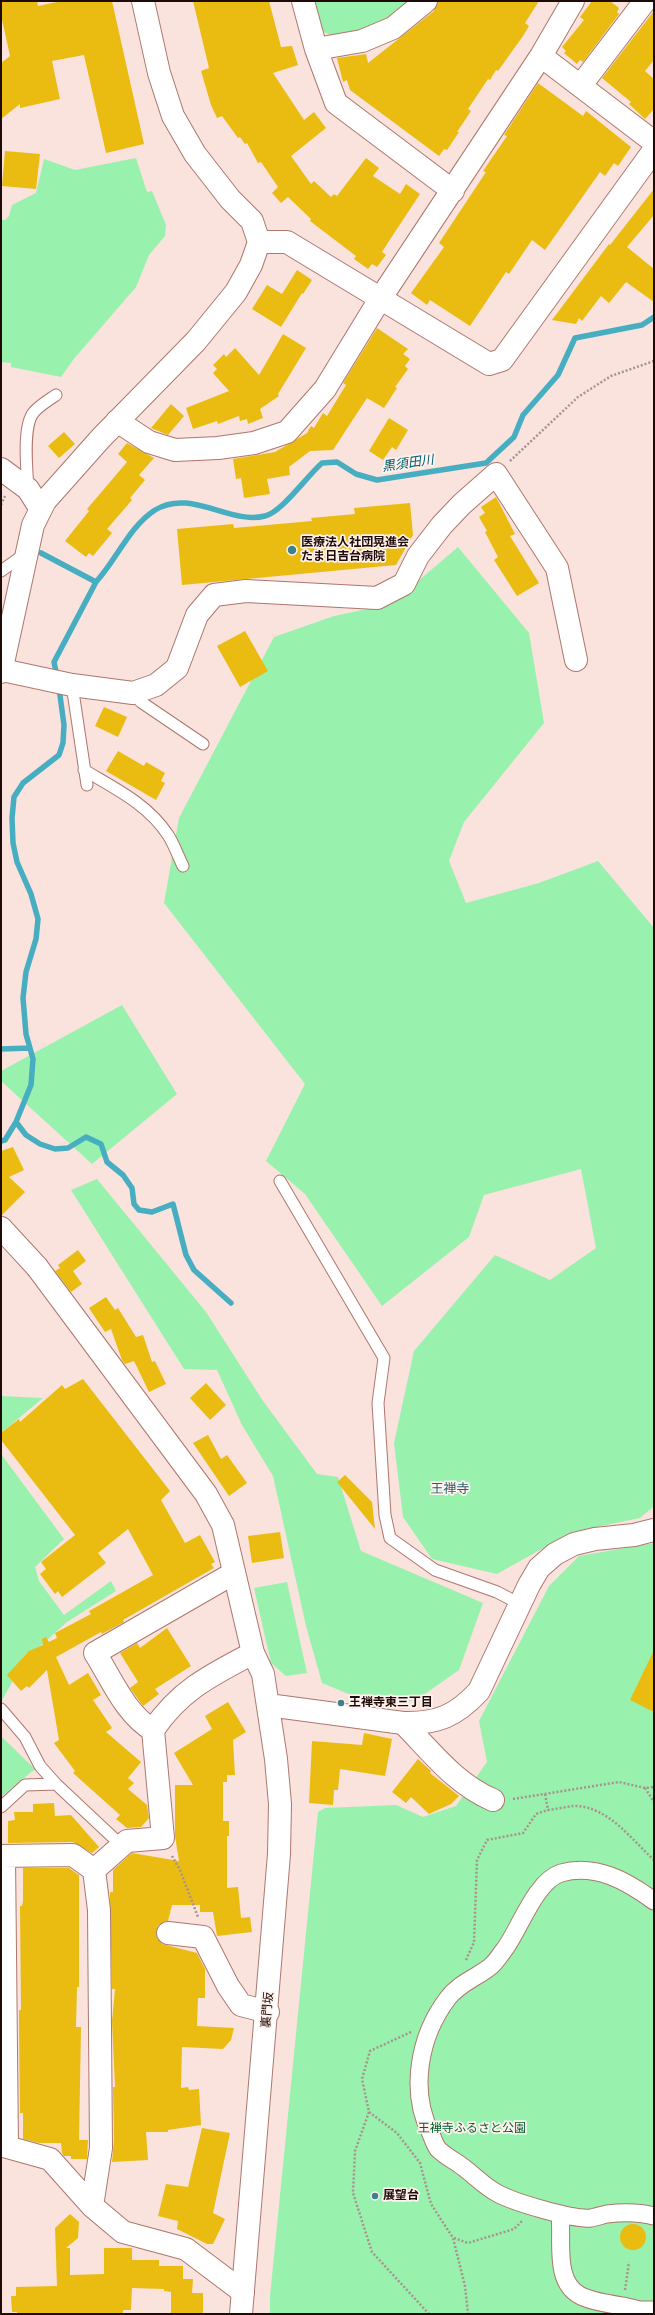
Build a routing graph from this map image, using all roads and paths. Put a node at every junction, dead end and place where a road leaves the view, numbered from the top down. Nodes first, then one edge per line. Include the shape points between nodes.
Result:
1 (143, 1) edge
2 (303, 1) edge
3 (426, 1) edge
4 (573, 1) edge
5 (645, 1) edge
6 (316, 49) junction
7 (541, 56) junction
8 (581, 85) junction
9 (654, 142) edge
10 (654, 150) edge
11 (453, 190) junction
12 (259, 242) junction
13 (380, 299) junction
14 (654, 361) edge
15 (56, 395) dead end
16 (117, 421) junction
17 (1, 469) edge
18 (496, 474) junction
19 (28, 489) junction
20 (40, 508) junction
21 (27, 553) junction
22 (1, 571) edge
23 (576, 660) dead end
24 (1, 671) edge
25 (72, 685) junction
26 (133, 693) junction
27 (203, 744) dead end
28 (84, 770) junction
29 (87, 785) dead end
30 (183, 866) dead end
31 (280, 1181) dead end
32 (1, 1228) edge
33 (654, 1530) edge
34 (234, 1573) junction
35 (520, 1604) junction
36 (253, 1653) junction
37 (268, 1705) junction
38 (1, 1709) edge
39 (403, 1723) junction
40 (153, 1730) junction
41 (56, 1784) junction
42 (654, 1787) edge
43 (645, 1788) junction
44 (545, 1794) junction
45 (493, 1800) joint
46 (654, 1802) edge
47 (1, 1807) edge
48 (548, 1810) junction
49 (163, 1838) junction
50 (122, 1845) junction
51 (2, 1856) edge
52 (654, 1860) edge
53 (94, 1870) junction
54 (654, 1901) edge
55 (168, 1933) dead end
56 (203, 1937) junction
57 (462, 1965) dead end
58 (268, 2012) junction
59 (416, 2029) dead end
60 (369, 2112) junction
61 (4, 2131) edge
62 (92, 2206) junction
63 (534, 2206) junction
64 (560, 2215) junction
65 (654, 2216) edge
66 (453, 2238) junction
67 (630, 2262) dead end
68 (243, 2292) junction
69 (623, 2310) edge
70 (654, 2310) edge
71 (240, 2314) edge
72 (429, 2314) edge
73 (468, 2314) edge

1 - 12 street via 159,73 173,116 195,154 230,199 252,221
2 - 6 street
3 - 6 street via 393,28 362,41
4 - 7 street
5 - 8 street
6 - 11 street via 336,103
7 - 8 street
7 - 11 street
8 - 9 street
10 - 13 street via 502,360 489,364
11 - 13 street
12 - 13 street via 287,242
12 - 16 street via 236,292 196,341
13 - 16 street via 325,389 286,432 254,443 175,450 149,442
14 - 18 path via 611,376 578,397
15 - 19 lane via 34,412 29,420
16 - 20 street
17 - 19 street
18 - 23 street via 557,568
18 - 26 street via 442,525 418,556 404,584 377,598 246,591 214,595 197,615 177,668 156,685
19 - 20 street
20 - 21 street via 33,525
21 - 22 lane
21 - 24 street
24 - 25 street
25 - 26 street
25 - 28 lane
26 - 27 lane via 141,702
28 - 29 lane
28 - 30 lane via 140,804 158,820 169,836
31 - 35 lane via 384,1358 378,1403 385,1515 390,1538 434,1570 497,1592
32 - 34 street, 裏門坂 via 37,1267 206,1494 223,1525
33 - 35 street via 574,1544 555,1554 540,1568
34 - 36 street, 裏門坂
34 - 40 street via 95,1653 123,1699 142,1724
35 - 39 street via 490,1671 479,1691 467,1704 437,1721 421,1724
36 - 37 street, 裏門坂 via 263,1674
36 - 40 street via 201,1680 165,1711
37 - 39 street
37 - 58 street, 裏門坂 via 280,1811
38 - 41 lane via 25,1737 40,1766
39 - 45 street via 448,1772
40 - 49 street
41 - 47 lane via 25,1785
41 - 50 lane
42 - 43 path
43 - 44 path via 619,1782
43 - 46 path
44 - 45 path via 502,1801
44 - 48 path
48 - 52 path via 574,1806 594,1810 613,1820
48 - 57 path via 536,1814 523,1834 487,1840 478,1860 474,1942 467,1960
49 - 50 street via 127,1841
49 - 56 path via 194,1903
50 - 53 street
51 - 53 street via 73,1855
51 - 61 street
53 - 62 street via 99,1910 101,2148
54 - 63 street via 636,1887 607,1873 584,1870 560,1873 541,1889 519,1922 506,1948 491,1966 467,1981 449,1997 434,2021 423,2052 419,2101 423,2118 438,2148 481,2183 499,2194
55 - 56 street
56 - 58 street via 228,1986 241,2005
58 - 68 street, 裏門坂
59 - 60 path via 370,2051 362,2079
60 - 66 path via 397,2133 420,2164 431,2204
60 - 72 path via 355,2151 353,2193 372,2252
61 - 62 street via 8,2147 50,2159
62 - 68 street via 123,2232 186,2249
63 - 64 street
63 - 66 path via 514,2229 468,2243
64 - 65 street via 591,2218 607,2214 634,2213
64 - 69 street via 562,2267 569,2284 580,2296
66 - 73 path via 465,2286
67 - 69 path
68 - 71 street, 裏門坂
69 - 70 street

